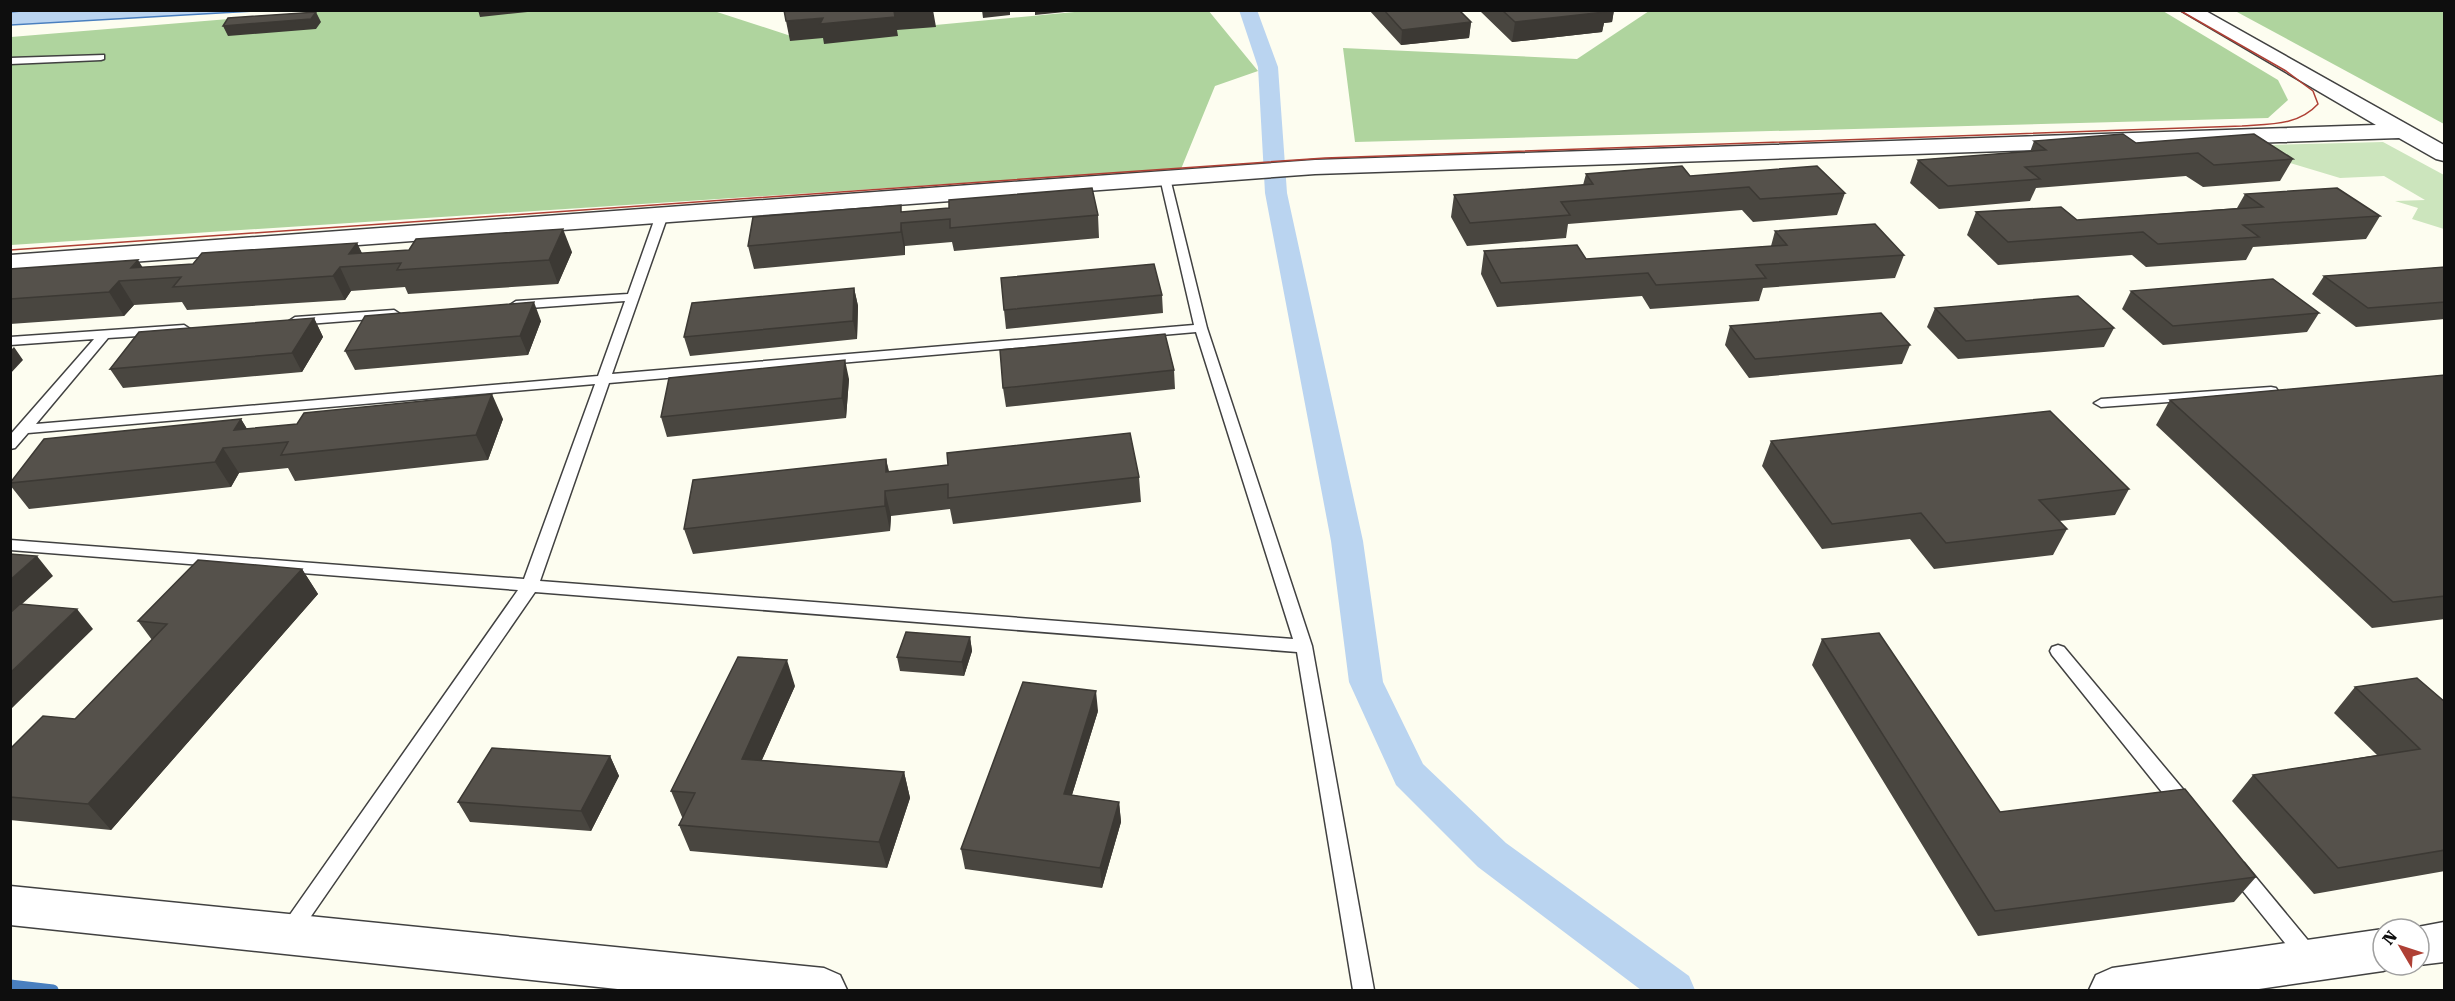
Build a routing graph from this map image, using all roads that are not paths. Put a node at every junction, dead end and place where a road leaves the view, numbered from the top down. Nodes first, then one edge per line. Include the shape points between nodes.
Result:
1 (2189, 10) edge
2 (101, 57) dead end
3 (10, 61) edge
4 (2403, 131) junction
5 (2445, 154) edge
6 (1165, 178) junction
7 (662, 215) junction
8 (10, 263) edge
9 (633, 297) junction
10 (504, 306) edge
11 (410, 313) edge
12 (281, 322) edge
13 (199, 328) edge
14 (1201, 328) junction
15 (105, 334) junction
16 (10, 341) edge
17 (604, 378) junction
18 (2291, 390) edge
19 (2102, 404) dead end
20 (24, 429) junction
21 (10, 445) edge
22 (10, 545) edge
23 (530, 586) junction
24 (1304, 646) junction
25 (2058, 651) dead end
26 (2199, 823) edge
27 (2222, 850) edge
28 (10, 905) edge
29 (288, 934) junction
30 (2371, 952) edge
31 (2311, 960) junction
32 (824, 990) edge
33 (1364, 990) edge
34 (2112, 990) edge

1 - 4 street
2 - 3 lane
4 - 5 street
4 - 6 street via 1315,167
6 - 7 street
6 - 14 lane
7 - 8 street
7 - 9 lane
9 - 10 lane
9 - 17 lane
11 - 12 lane
13 - 15 lane
14 - 17 lane
14 - 24 lane
15 - 16 lane
15 - 20 lane
17 - 20 lane
17 - 23 lane
18 - 19 lane
20 - 21 lane
22 - 23 lane
23 - 24 lane
23 - 29 lane
24 - 33 lane
25 - 26 lane
27 - 31 lane
28 - 29 street
29 - 32 street
30 - 31 street
31 - 34 street

